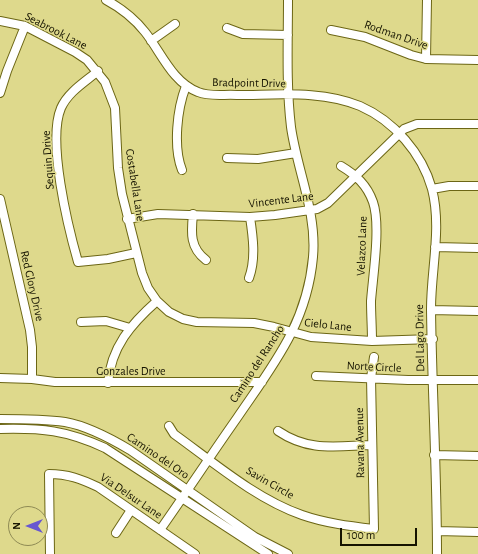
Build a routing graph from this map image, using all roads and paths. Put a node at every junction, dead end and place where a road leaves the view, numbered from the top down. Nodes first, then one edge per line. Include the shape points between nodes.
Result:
1 (106, 0) edge
2 (288, 0) edge
3 (427, 0) edge
4 (0, 21) edge
5 (175, 24) dead end
6 (25, 26) junction
7 (227, 28) dead end
8 (331, 30) dead end
9 (288, 35) junction
10 (151, 41) junction
11 (426, 59) junction
12 (478, 60) edge
13 (98, 71) junction
14 (186, 86) junction
15 (0, 93) edge
16 (288, 95) junction
17 (478, 124) edge
18 (399, 133) junction
19 (296, 153) junction
20 (227, 158) dead end
21 (341, 166) dead end
22 (182, 170) dead end
23 (356, 175) junction
24 (478, 186) edge
25 (432, 189) junction
26 (0, 199) edge
27 (310, 211) junction
28 (193, 214) junction
29 (250, 217) junction
30 (127, 219) junction
31 (435, 247) junction
32 (478, 248) edge
33 (136, 253) junction
34 (206, 260) dead end
35 (248, 278) dead end
36 (157, 301) junction
37 (431, 310) junction
38 (478, 311) edge
39 (81, 322) dead end
40 (130, 328) junction
41 (293, 332) junction
42 (433, 339) junction
43 (372, 341) junction
44 (374, 357) dead end
45 (316, 376) dead end
46 (0, 378) edge
47 (371, 378) junction
48 (32, 379) junction
49 (478, 380) edge
50 (433, 381) junction
51 (262, 382) junction
52 (108, 383) junction
53 (0, 419) edge
54 (169, 426) dead end
55 (0, 429) edge
56 (278, 431) dead end
57 (371, 444) junction
58 (434, 455) junction
59 (478, 456) edge
60 (209, 459) junction
61 (187, 490) junction
62 (182, 498) junction
63 (131, 510) junction
64 (374, 529) joint
65 (160, 530) junction
66 (437, 531) junction
67 (478, 532) edge
68 (116, 533) dead end
69 (267, 552) edge
70 (50, 554) edge
71 (195, 554) edge
72 (288, 554) edge
73 (437, 554) edge

1 - 10 street, Bradpoint Drive via 131,16
2 - 9 street, Camino del Rancho
3 - 11 street
4 - 6 street, Seabrook Lane
5 - 10 street
6 - 13 street, Seabrook Lane via 87,60
6 - 15 street
7 - 9 street via 243,34
8 - 11 street, Rodman Drive via 365,36
9 - 16 street, Camino del Rancho
10 - 14 street, Bradpoint Drive
11 - 12 street, Rodman Drive
13 - 30 street, Costabella Lane via 115,108 118,168
13 - 33 street, Sequin Drive via 67,98 58,117 62,195 78,262
14 - 16 street, Bradpoint Drive via 206,94
14 - 22 street via 179,118 177,152
16 - 18 street, Bradpoint Drive via 334,98 359,106 377,115
16 - 19 street, Camino del Rancho
17 - 18 street, Vincente Lane via 417,124 404,128
18 - 23 street, Vincente Lane
18 - 25 street, Del Lago Drive via 419,159
19 - 20 street via 258,159
19 - 27 street, Camino del Rancho
21 - 23 street, Velazco Lane
23 - 27 street, Vincente Lane via 328,203
23 - 43 street, Velazco Lane via 373,202 376,218 371,303
24 - 25 street
25 - 31 street, Del Lago Drive via 436,215
26 - 48 street, Red Glory Drive via 30,330
27 - 29 street, Vincente Lane
27 - 41 street, Camino del Rancho via 313,256 308,290
28 - 29 street, Vincente Lane
28 - 30 street, Vincente Lane via 158,214
28 - 34 street via 193,238 197,253
29 - 35 street via 253,248 252,269
30 - 33 street, Costabella Lane
31 - 32 street
31 - 37 street, Del Lago Drive
33 - 36 street, Costabella Lane via 148,288
36 - 40 street
36 - 41 street, Cielo Lane via 169,312 198,322 254,323
37 - 38 street
37 - 42 street, Del Lago Drive
39 - 40 street via 106,321
40 - 52 street via 121,339 112,359
41 - 43 street, Cielo Lane via 311,338
41 - 51 street, Camino del Rancho
42 - 43 street, Cielo Lane
42 - 50 street, Del Lago Drive
44 - 47 street, Ravana Avenue
45 - 47 street, Norte Circle
46 - 48 street, Gonzales Drive
47 - 50 street, Norte Circle
47 - 57 street, Ravana Avenue
48 - 52 street, Gonzales Drive
49 - 50 street, Norte Circle
50 - 58 street, Del Lago Drive
51 - 52 street, Gonzales Drive
51 - 60 street, Camino del Rancho
53 - 61 street, Camino del Oro via 66,422 95,432 130,450
54 - 60 street, Savin Circle via 174,434
55 - 62 street, Camino del Oro via 30,428 59,431 88,440 123,459
56 - 57 street via 298,443 316,446
57 - 64 street, Ravana Avenue
58 - 59 street
58 - 66 street, Del Lago Drive
60 - 61 street, Camino del Rancho
60 - 64 street, Savin Circle via 262,495 302,514 336,524
61 - 62 street, Camino del Rancho
61 - 69 street, Camino del Oro
62 - 65 street, Camino del Rancho
62 - 69 street, Camino del Oro
63 - 65 street, Via Delsur Lane
63 - 68 street
63 - 70 street, Via Delsur Lane via 81,478 49,474
65 - 71 street, Via Delsur Lane
66 - 67 street
66 - 73 street, Del Lago Drive
69 - 72 street, Camino del Oro

